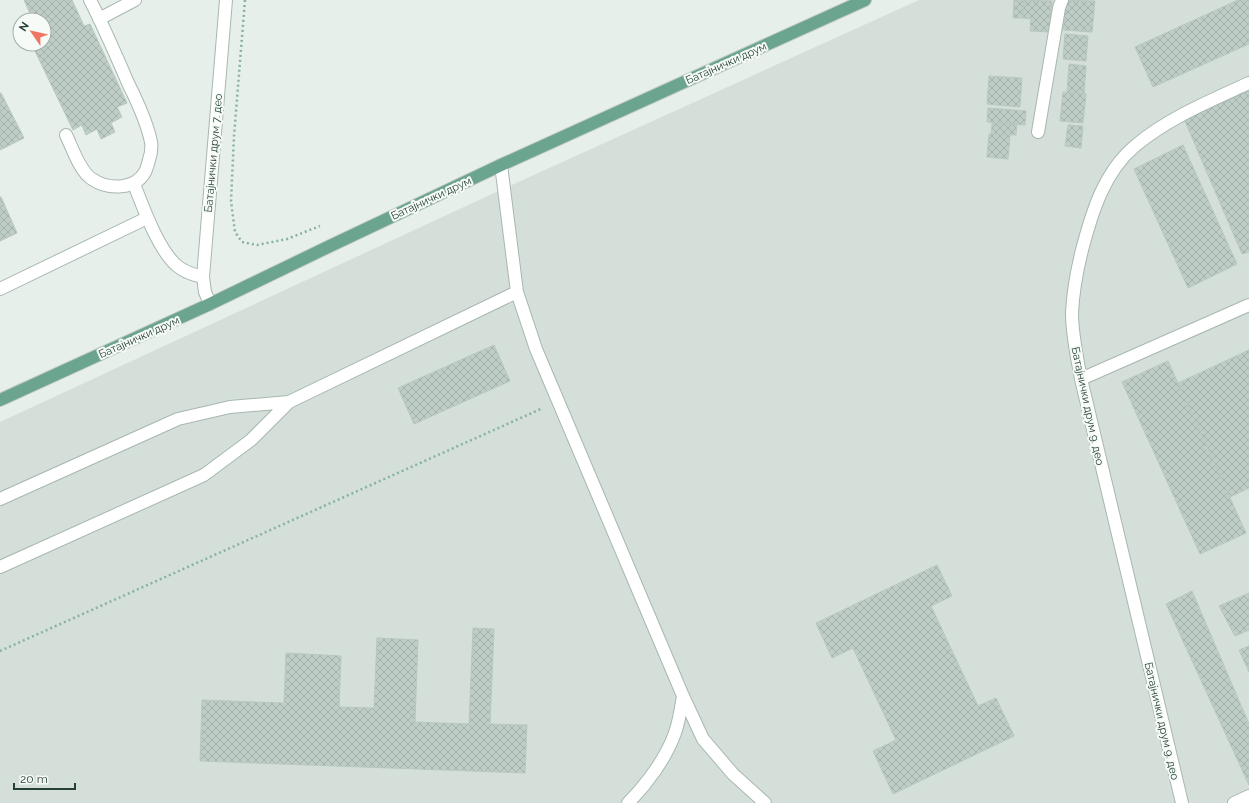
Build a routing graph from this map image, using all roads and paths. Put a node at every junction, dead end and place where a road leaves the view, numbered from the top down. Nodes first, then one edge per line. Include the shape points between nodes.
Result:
1 (90, 0) edge
2 (135, 0) edge
3 (226, 0) edge
4 (245, 0) edge
5 (865, 0) edge
6 (1062, 0) edge
7 (99, 19) junction
8 (1249, 83) edge
9 (1038, 132) dead end
10 (66, 135) dead end
11 (501, 165) junction
12 (134, 184) junction
13 (147, 218) junction
14 (320, 226) dead end
15 (203, 277) junction
16 (0, 288) edge
17 (517, 292) junction
18 (210, 304) junction
19 (1249, 305) edge
20 (1081, 379) junction
21 (0, 400) edge
22 (558, 401) junction
23 (289, 402) junction
24 (0, 499) edge
25 (0, 567) edge
26 (0, 652) edge
27 (684, 696) junction
28 (1249, 796) edge
29 (628, 803) edge
30 (765, 803) edge
31 (1182, 803) edge
32 (1234, 803) edge

1 - 7 street
2 - 7 street
3 - 15 street, Батајнички друм 7. део
4 - 14 path via 231,193 235,232 242,242 257,244 288,239
5 - 11 main road, Батајнички друм
6 - 9 street
7 - 12 street via 140,110 151,143 151,154 145,172
8 - 20 street, Батајнички друм 9. део via 1192,109 1160,128 1134,147 1112,171 1097,199 1074,290 1074,346
10 - 12 street via 83,170 91,179 117,187
11 - 17 street
11 - 18 main road, Батајнички друм
12 - 13 street
13 - 15 street via 169,259 179,268
13 - 16 street
15 - 18 street, Батајнички друм 7. део
17 - 22 street via 536,349
17 - 23 street
18 - 21 main road, Батајнички друм
19 - 20 street
20 - 31 street, Батајнички друм 9. део
22 - 26 path
22 - 27 street
23 - 24 street via 230,407 178,419
23 - 25 street via 251,440 204,475
27 - 29 street via 675,733 661,762
27 - 30 street via 703,739 733,774
28 - 32 street

